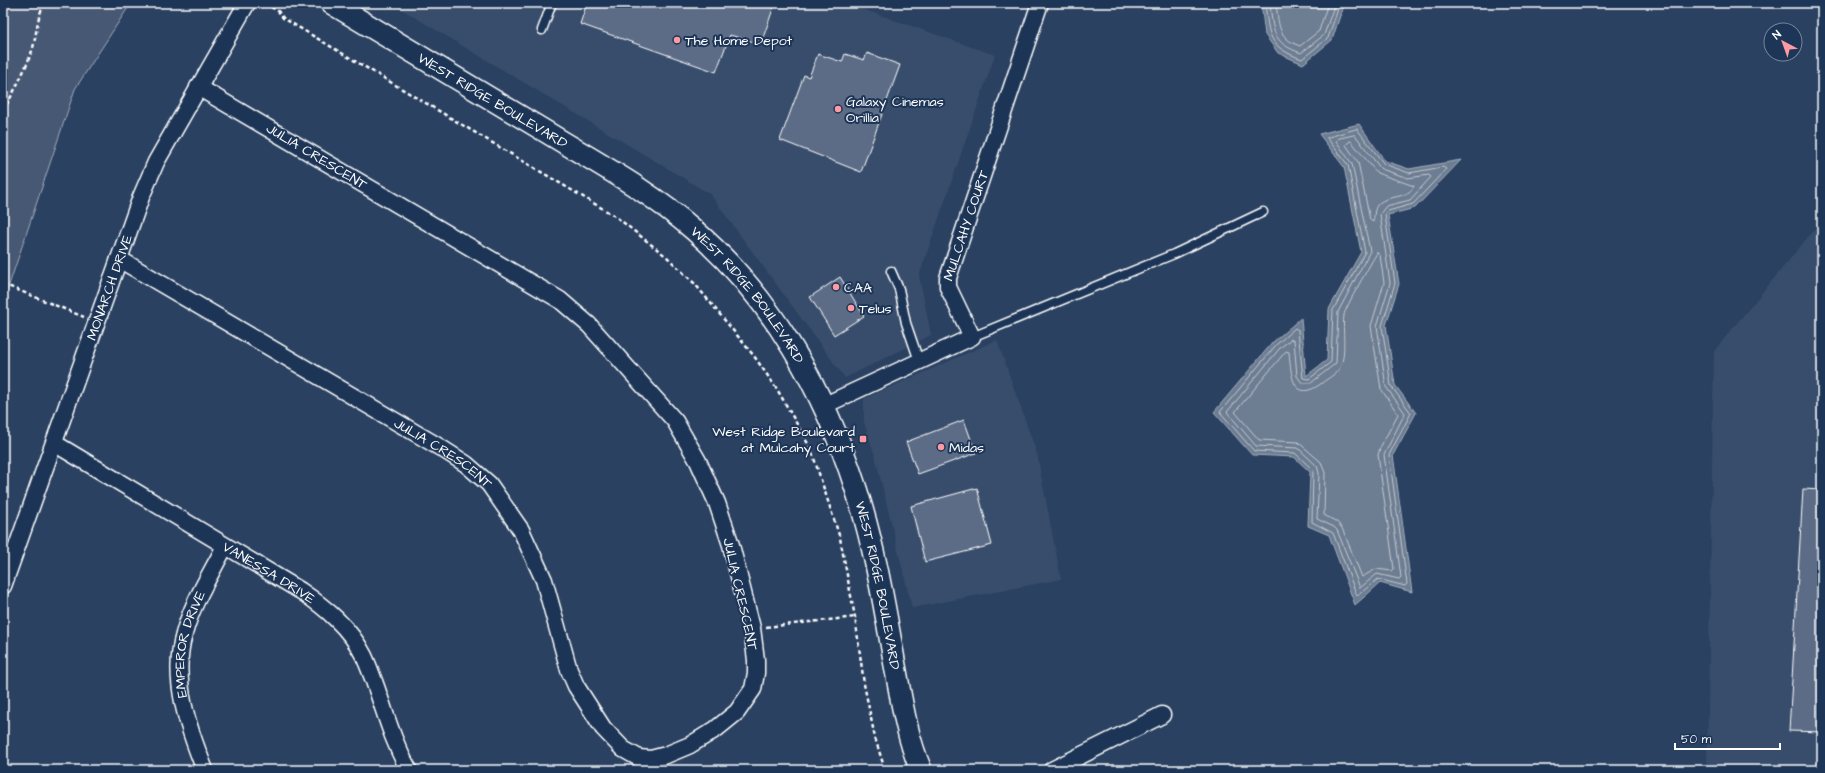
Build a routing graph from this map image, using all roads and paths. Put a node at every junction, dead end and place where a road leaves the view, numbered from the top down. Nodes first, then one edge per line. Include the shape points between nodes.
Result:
1 (45, 3) edge
2 (247, 3) edge
3 (331, 3) edge
4 (552, 3) edge
5 (1040, 3) edge
6 (271, 7) dead end
7 (542, 30) dead end
8 (198, 87) junction
9 (3, 111) edge
10 (1263, 212) dead end
11 (119, 259) junction
12 (891, 271) dead end
13 (3, 284) edge
14 (97, 324) junction
15 (972, 338) junction
16 (919, 361) junction
17 (825, 405) junction
18 (54, 443) junction
19 (225, 546) junction
20 (3, 586) edge
21 (855, 617) junction
22 (752, 628) junction
23 (1162, 715) dead end
24 (205, 770) edge
25 (409, 770) edge
26 (885, 770) edge
27 (920, 770) edge
28 (1052, 770) edge

1 - 9 path via 20,82
2 - 8 street, MONARCH DRIVE
3 - 17 street, WEST RIDGE BOULEVARD via 619,176 693,228 747,285 790,343
4 - 7 lane
5 - 15 street, MULCAHY COURT via 948,278 948,287
6 - 21 path via 283,18 615,216 667,257 695,284 770,378 811,449 840,538
8 - 11 street, MONARCH DRIVE via 156,162
8 - 22 street, JULIA CRESCENT via 560,300 589,325 675,421 698,461 717,503
10 - 15 lane via 1174,254
11 - 14 street, MONARCH DRIVE
11 - 22 street, JULIA CRESCENT via 441,448 466,464 489,484 521,530 544,580 569,670 576,686 603,728 623,749 639,758 651,759 666,755 690,745 737,712 753,689 756,673
12 - 16 lane via 902,298 906,323
13 - 14 path
14 - 18 street, MONARCH DRIVE
15 - 16 street
16 - 17 street
17 - 27 street, WEST RIDGE BOULEVARD via 860,502 883,595 907,729
18 - 19 street, VANESSA DRIVE
18 - 20 street, MONARCH DRIVE
19 - 24 street, EMPEROR DRIVE via 190,614 180,656 184,710
19 - 25 street, VANESSA DRIVE via 317,601 348,632 363,655 390,730
21 - 22 path
21 - 26 path via 864,684 875,738
23 - 28 street

